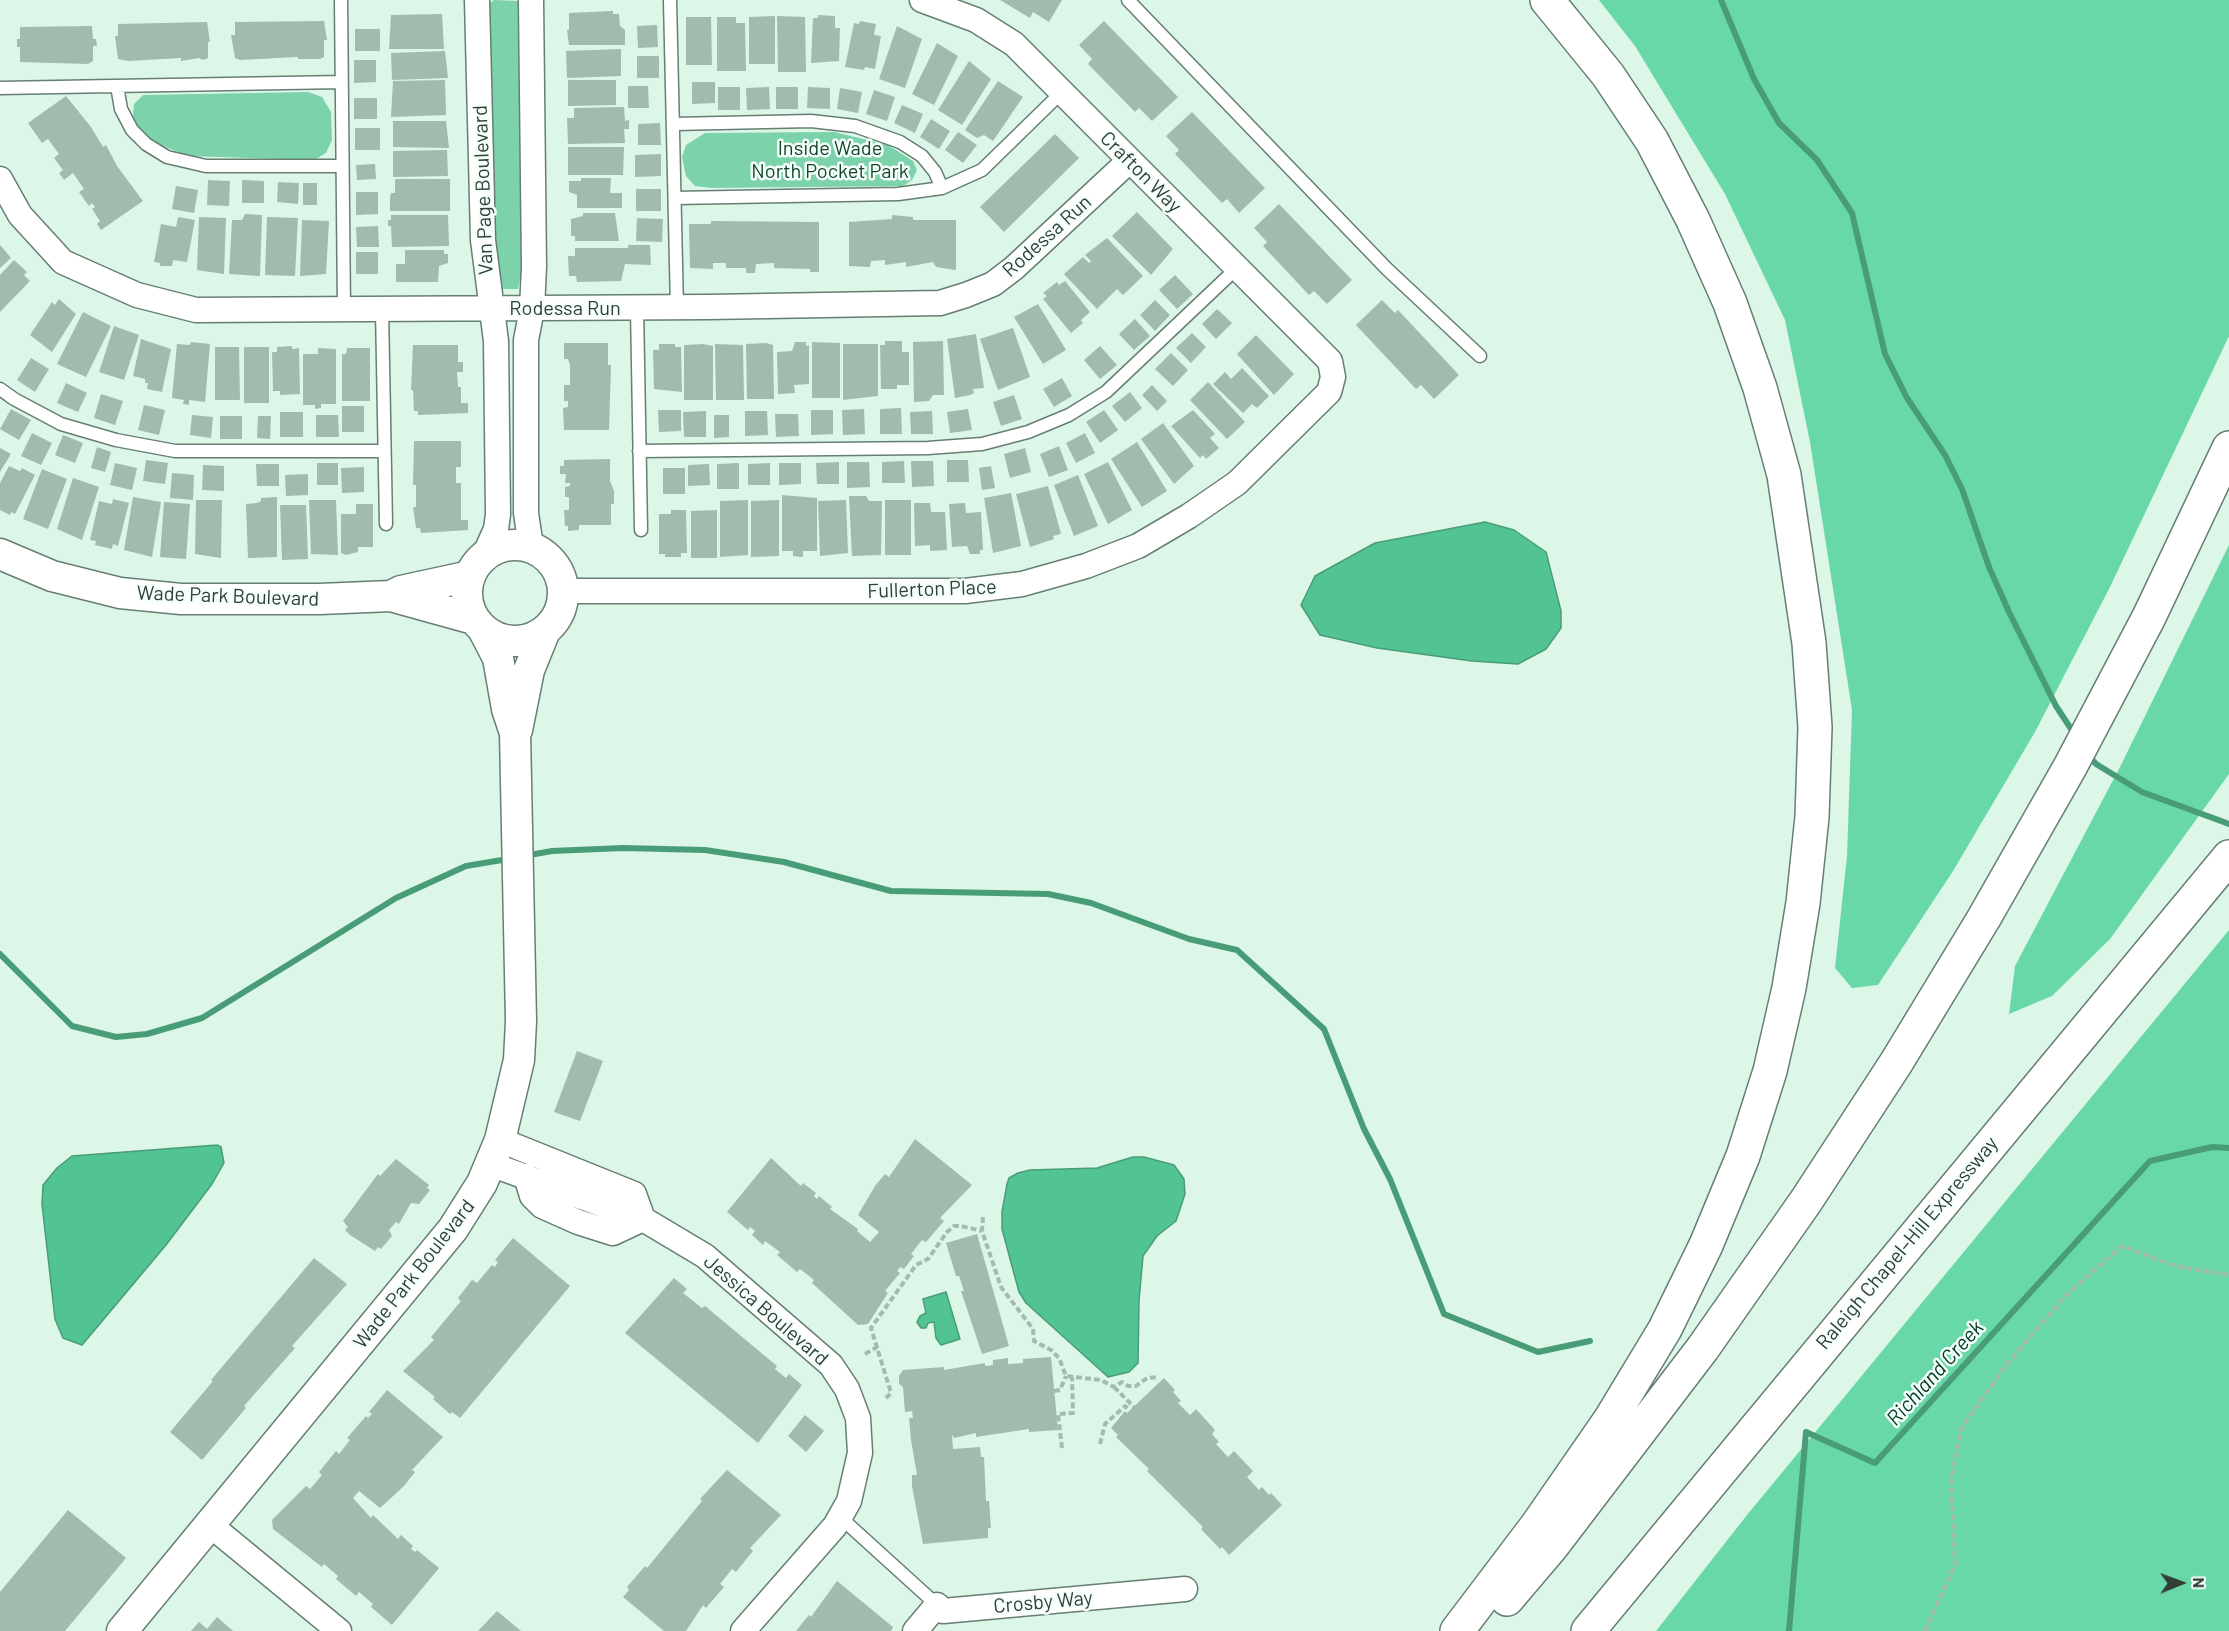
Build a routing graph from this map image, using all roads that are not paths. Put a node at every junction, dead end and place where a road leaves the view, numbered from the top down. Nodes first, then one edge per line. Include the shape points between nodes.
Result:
1 (341, 0) edge
2 (477, 0) edge
3 (531, 0) edge
4 (670, 0) edge
5 (922, 0) edge
6 (1128, 0) edge
7 (1547, 0) edge
8 (340, 82) junction
9 (117, 86) junction
10 (0, 88) edge
11 (1063, 91) junction
12 (674, 124) junction
13 (1129, 161) junction
14 (342, 166) junction
15 (0, 179) edge
16 (942, 188) junction
17 (675, 198) junction
18 (1238, 267) junction
19 (637, 308) junction
20 (677, 308) junction
21 (382, 309) junction
22 (491, 309) junction
23 (532, 309) junction
24 (344, 310) junction
25 (1480, 356) dead end
26 (1333, 377) joint
27 (0, 389) edge
28 (2229, 448) edge
29 (384, 451) junction
30 (639, 451) junction
31 (386, 524) dead end
32 (641, 530) dead end
33 (531, 547) junction
34 (0, 554) edge
35 (477, 566) junction
36 (564, 591) junction
37 (391, 596) junction
38 (479, 625) junction
39 (544, 633) junction
40 (515, 733) junction
41 (2229, 857) edge
42 (495, 1152) junction
43 (526, 1176) junction
44 (573, 1180) junction
45 (560, 1214) junction
46 (643, 1219) junction
47 (840, 1517) junction
48 (209, 1524) junction
49 (1185, 1589) dead end
50 (937, 1605) junction
51 (122, 1631) edge
52 (339, 1631) edge
53 (743, 1631) edge
54 (915, 1631) edge
55 (1457, 1631) edge
56 (1481, 1631) edge
57 (1588, 1631) edge

1 - 8 lane
2 - 22 street, Van Page Boulevard via 483,240
3 - 23 street
4 - 12 lane
5 - 11 street, Crafton Way via 976,20 1014,44
6 - 25 lane via 1388,269
7 - 55 highway via 1608,75 1652,141 1730,303 1760,388 1784,475 1809,643 1815,727 1812,817 1791,977 1770,1071 1743,1156 1706,1245 1665,1329 1610,1420
8 - 9 lane
8 - 14 lane
9 - 10 lane
9 - 14 lane via 121,109 132,130 167,157 206,166
11 - 13 street, Crafton Way
11 - 16 lane via 982,170
12 - 16 lane via 812,121 855,126 900,142 921,156
12 - 17 lane
13 - 18 street, Crafton Way
13 - 20 street, Rodessa Run via 1014,268 993,284 966,295 940,303
14 - 24 lane
15 - 24 street, Rodessa Run via 20,215 63,262 137,295 196,310
16 - 17 lane via 898,194
17 - 20 lane
18 - 26 street, Crafton Way via 1330,361
18 - 30 lane via 1106,392 1069,415 1028,432 982,444 928,448
19 - 20 street, Rodessa Run
19 - 23 street, Rodessa Run
19 - 30 lane
21 - 22 street, Rodessa Run
21 - 24 street, Rodessa Run
21 - 29 lane
22 - 23 street, Rodessa Run
22 - 35 street, Van Page Boulevard via 496,341 498,514 494,536
23 - 33 street via 526,340 526,513
26 - 36 street, Fullerton Place via 1329,392 1237,483 1189,516 1138,546 1022,584 965,591
27 - 29 lane via 61,424 116,440 176,451
28 - 56 highway via 2149,616 2070,767 1896,1063 1703,1348 1552,1546
29 - 31 lane
30 - 32 lane
33 - 35 street via 505,546
33 - 36 street via 554,564
34 - 37 street, Wade Park Boulevard via 52,576 120,593 181,599
35 - 37 street, Wade Park Boulevard
35 - 38 street via 467,590 468,606
36 - 39 street via 562,607
37 - 38 street, Wade Park Boulevard
38 - 39 street via 498,639 514,642
38 - 40 street, Wade Park Boulevard via 498,658
39 - 40 street, Wade Park Boulevard via 531,662
40 - 42 street, Wade Park Boulevard via 521,1022 519,1060
41 - 57 highway, Raleigh Chapel–Hill Expressway
42 - 43 street
42 - 44 street
42 - 48 street, Wade Park Boulevard via 482,1183 453,1229
43 - 44 street
43 - 45 street via 532,1196 542,1206
44 - 45 street
44 - 46 street via 634,1194
45 - 46 street via 613,1233
46 - 47 street, Jessica Boulevard via 705,1256 831,1365 847,1389 858,1418 860,1452 849,1501
47 - 50 lane
47 - 53 street, Jessica Boulevard
48 - 51 street, Wade Park Boulevard
48 - 52 street
49 - 50 street, Crosby Way via 943,1611
50 - 54 street

